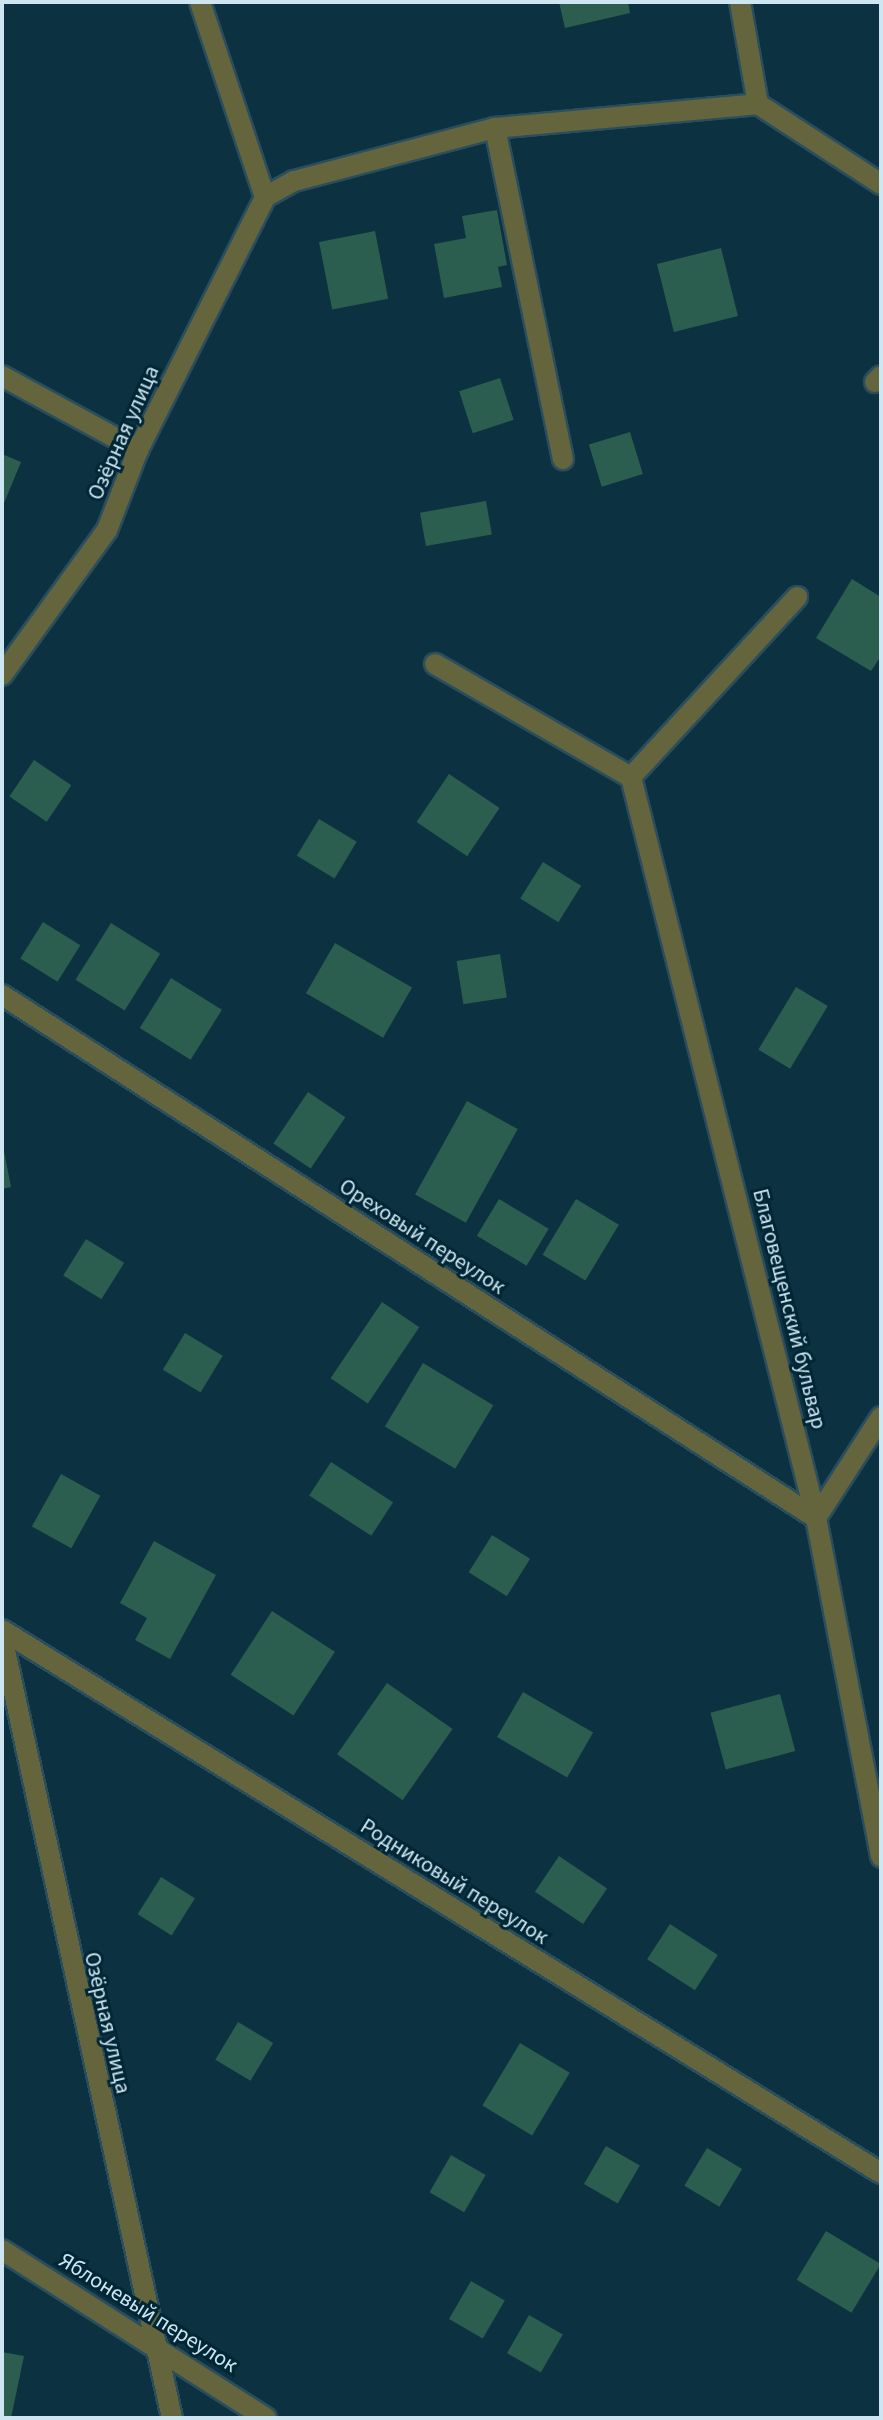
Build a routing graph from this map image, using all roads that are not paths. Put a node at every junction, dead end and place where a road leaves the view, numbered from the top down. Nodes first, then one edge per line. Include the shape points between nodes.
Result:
1 (200, 2) edge
2 (740, 2) edge
3 (758, 104) junction
4 (495, 128) junction
5 (881, 184) edge
6 (265, 197) junction
7 (2, 376) edge
8 (138, 450) junction
9 (563, 459) dead end
10 (797, 597) dead end
11 (435, 664) dead end
12 (2, 675) edge
13 (631, 777) junction
14 (2, 995) edge
15 (881, 1417) edge
16 (816, 1518) junction
17 (2, 1630) edge
18 (2, 1637) edge
19 (881, 1857) edge
20 (881, 2173) edge
21 (2, 2250) edge
22 (154, 2341) junction
23 (172, 2418) edge
24 (266, 2418) edge

1 - 6 street
2 - 3 street
3 - 4 street
3 - 5 street
4 - 6 street via 294,181
4 - 9 street
6 - 8 street, Озёрная улица
7 - 8 street
8 - 12 street, Озёрная улица via 107,530
10 - 13 street
11 - 13 street
13 - 16 street, Благовещенский бульвар
14 - 16 street, Ореховый переулок
15 - 16 street
16 - 19 street, Благовещенский бульвар
17 - 20 street, Родниковый переулок
18 - 22 street, Озёрная улица
21 - 22 street, Яблоневый переулок
22 - 23 street, Озёрная улица
22 - 24 street, Яблоневый переулок

